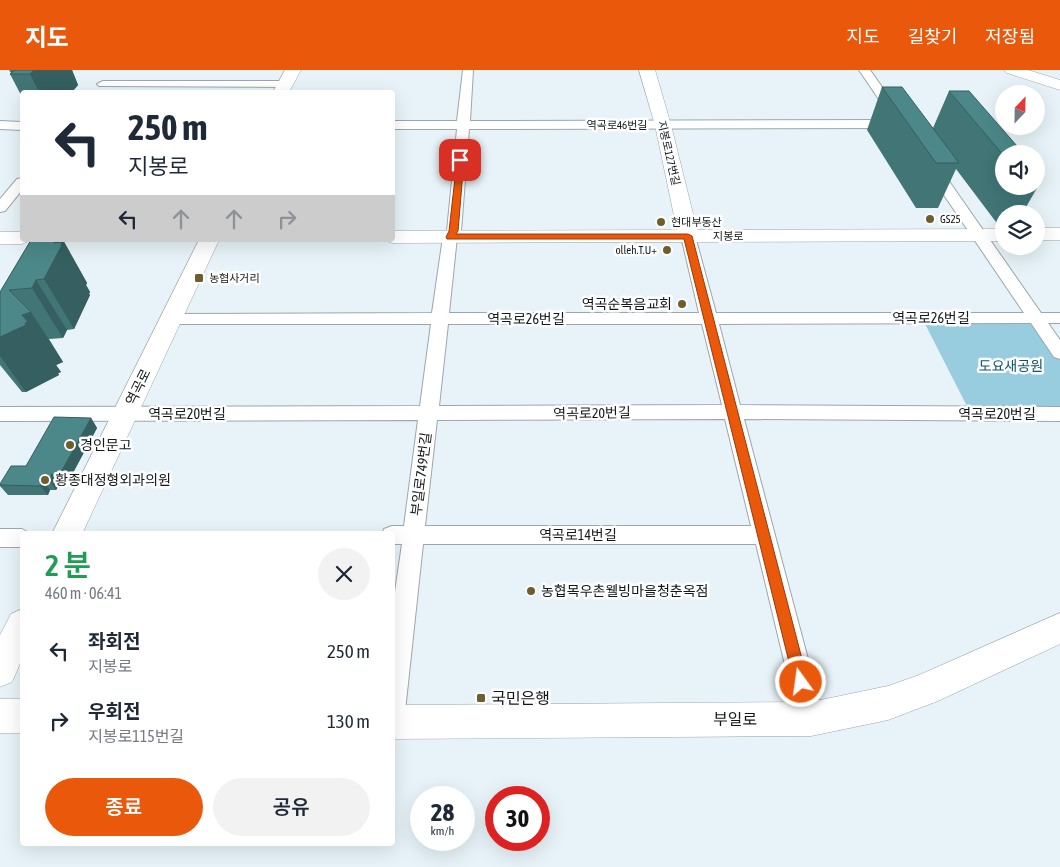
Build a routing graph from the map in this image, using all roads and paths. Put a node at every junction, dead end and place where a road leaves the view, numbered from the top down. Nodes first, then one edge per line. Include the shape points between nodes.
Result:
1 (115, 70) edge
2 (293, 70) edge
3 (468, 70) edge
4 (647, 70) edge
5 (864, 70) edge
6 (1012, 70) edge
7 (1060, 85) edge
8 (99, 88) edge
9 (283, 88) edge
10 (0, 125) edge
11 (464, 125) junction
12 (663, 125) junction
13 (20, 126) edge
14 (395, 126) edge
15 (923, 155) edge
16 (20, 184) edge
17 (0, 208) edge
18 (1045, 234) edge
19 (1060, 234) edge
20 (977, 235) junction
21 (995, 235) edge
22 (688, 236) junction
23 (395, 237) edge
24 (450, 237) junction
25 (0, 238) edge
26 (20, 238) edge
27 (208, 242) edge
28 (1036, 318) junction
29 (1060, 318) edge
30 (171, 319) junction
31 (440, 319) junction
32 (708, 319) junction
33 (1060, 353) edge
34 (732, 412) junction
35 (0, 414) edge
36 (125, 414) junction
37 (429, 414) junction
38 (1060, 414) edge
39 (67, 531) edge
40 (395, 535) edge
41 (414, 535) junction
42 (763, 535) junction
43 (0, 538) edge
44 (20, 538) edge
45 (20, 628) edge
46 (1060, 628) edge
47 (0, 671) edge
48 (395, 687) edge
49 (0, 716) edge
50 (20, 716) edge
51 (810, 719) junction
52 (395, 722) edge

1 - 8 street
2 - 9 street
3 - 11 street, 부일로749번길
4 - 12 street, 지봉로127번길
5 - 12 street, 역곡로46번길 via 905,128
6 - 7 street
8 - 9 street
10 - 13 street
11 - 12 street, 역곡로46번길
11 - 14 street, 역곡로46번길
11 - 24 street, 부일로749번길 via 454,231
12 - 22 street, 지봉로127번길
15 - 20 street
16 - 17 street
18 - 19 street
20 - 21 street, 지봉로
20 - 22 street, 지봉로
20 - 28 street
22 - 24 street, 지봉로
22 - 32 street
23 - 24 street, 지봉로
24 - 31 street, 부일로749번길
25 - 26 street
27 - 30 street, 역곡로
28 - 29 street, 역곡로26번길
28 - 32 street, 역곡로26번길
28 - 33 street
30 - 31 street, 역곡로26번길
30 - 36 street, 역곡로
31 - 32 street, 역곡로26번길
31 - 37 street, 부일로749번길
32 - 34 street
34 - 37 street, 역곡로20번길
34 - 38 street, 역곡로20번길
34 - 42 street
35 - 36 street, 역곡로20번길
36 - 37 street, 역곡로20번길
36 - 39 street, 역곡로
37 - 41 street, 부일로749번길
40 - 41 street, 역곡로14번길
41 - 42 street, 역곡로14번길
41 - 48 street, 부일로749번길
42 - 51 street
43 - 44 street
45 - 47 street
46 - 51 street, 부일로 via 896,700
49 - 50 street
51 - 52 street, 부일로

